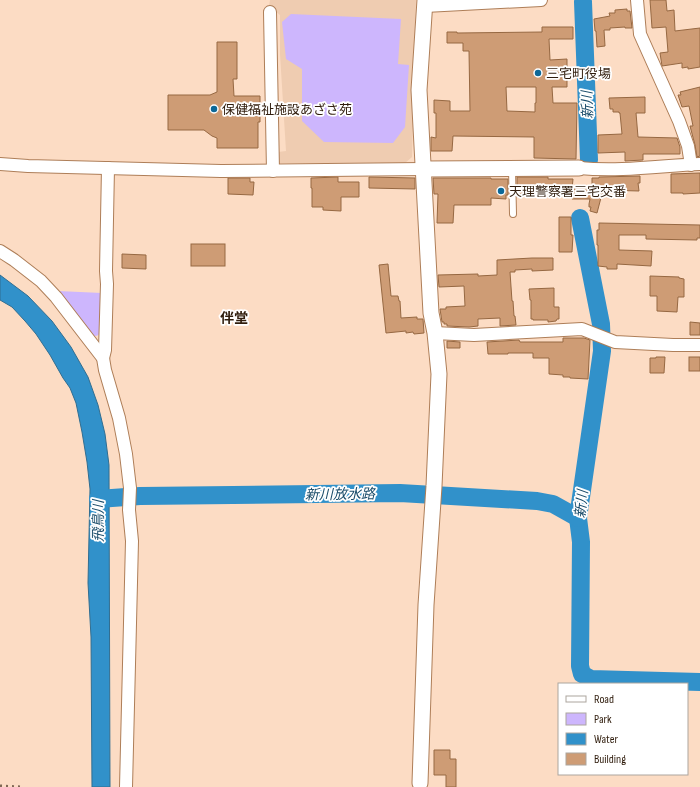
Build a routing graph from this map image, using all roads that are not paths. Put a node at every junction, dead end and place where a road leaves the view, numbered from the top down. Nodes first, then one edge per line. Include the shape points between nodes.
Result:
1 (541, 0) edge
2 (637, 0) edge
3 (425, 3) edge
4 (270, 12) dead end
5 (0, 164) edge
6 (696, 164) edge
7 (108, 168) junction
8 (512, 168) junction
9 (580, 168) joint
10 (423, 169) junction
11 (273, 171) junction
12 (513, 214) dead end
13 (0, 251) edge
14 (435, 333) junction
15 (700, 345) edge
16 (102, 358) junction
17 (420, 785) edge
18 (126, 787) edge

1 - 3 street
2 - 6 street via 640,34
3 - 10 street via 419,90
4 - 11 street
5 - 7 street
6 - 9 street via 595,170
7 - 11 street
7 - 16 street via 105,350
8 - 9 street
8 - 10 street
8 - 12 lane
10 - 11 street
10 - 14 street via 431,313
13 - 16 street via 41,281
14 - 15 street via 474,335 582,330 615,342
14 - 17 street via 439,374 426,605
16 - 18 street via 119,418 130,488 132,541

